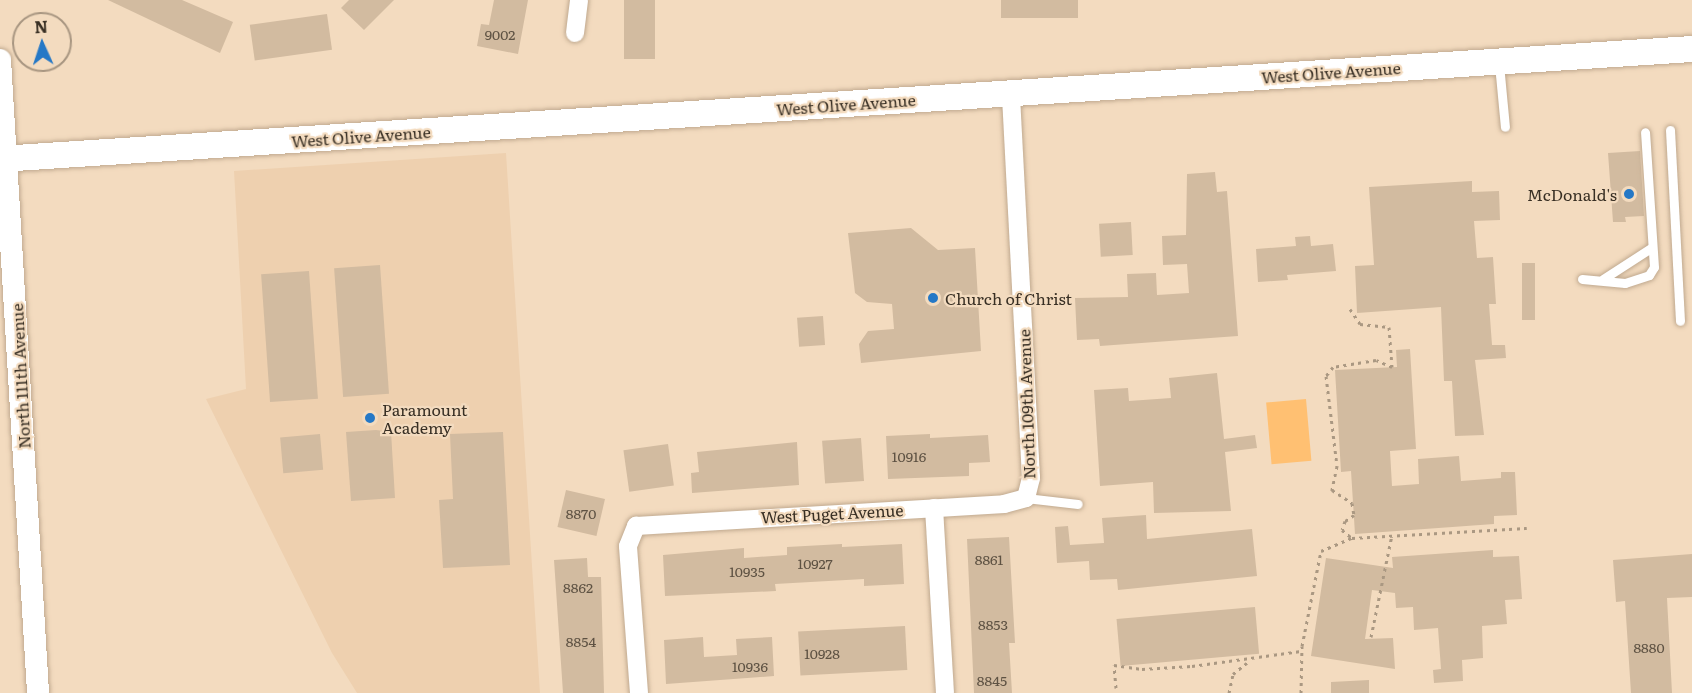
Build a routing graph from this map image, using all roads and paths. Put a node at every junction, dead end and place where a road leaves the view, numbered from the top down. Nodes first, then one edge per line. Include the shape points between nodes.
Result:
1 (579, 0) edge
2 (575, 33) dead end
3 (1692, 49) edge
4 (0, 60) edge
5 (1499, 62) junction
6 (1011, 93) junction
7 (1505, 127) dead end
8 (1670, 130) dead end
9 (1645, 132) dead end
10 (4, 159) edge
11 (1651, 248) junction
12 (1582, 279) dead end
13 (1603, 279) junction
14 (1350, 309) dead end
15 (1680, 321) dead end
16 (1026, 498) junction
17 (1078, 504) dead end
18 (934, 508) junction
19 (1527, 528) dead end
20 (1392, 535) junction
21 (1352, 538) junction
22 (1371, 637) dead end
23 (1301, 651) junction
24 (1250, 661) junction
25 (1116, 688) dead end
26 (38, 693) edge
27 (639, 693) edge
28 (945, 693) edge
29 (1229, 693) edge
30 (1301, 693) edge

1 - 2 street
3 - 5 main road, West Olive Avenue
4 - 10 street, North 111th Avenue
5 - 6 main road, West Olive Avenue
5 - 7 lane
6 - 10 main road, West Olive Avenue
6 - 16 street, North 109th Avenue via 1031,477
8 - 15 lane
9 - 11 lane
10 - 26 street, North 111th Avenue
11 - 13 lane
11 - 13 lane via 1654,267 1649,275 1624,283
12 - 13 lane
14 - 21 path via 1360,324 1389,327 1392,367 1376,360 1333,367 1326,376 1337,466 1332,490 1352,503 1354,515 1345,521 1342,530
16 - 17 lane
16 - 18 street, West Puget Avenue via 1004,504
18 - 27 street, West Puget Avenue via 636,526 628,546
18 - 28 street
19 - 20 path
20 - 21 path
20 - 22 path via 1375,633
21 - 23 path via 1321,551
23 - 24 path
23 - 30 path
24 - 25 path via 1142,669 1114,665
24 - 29 path via 1233,674

